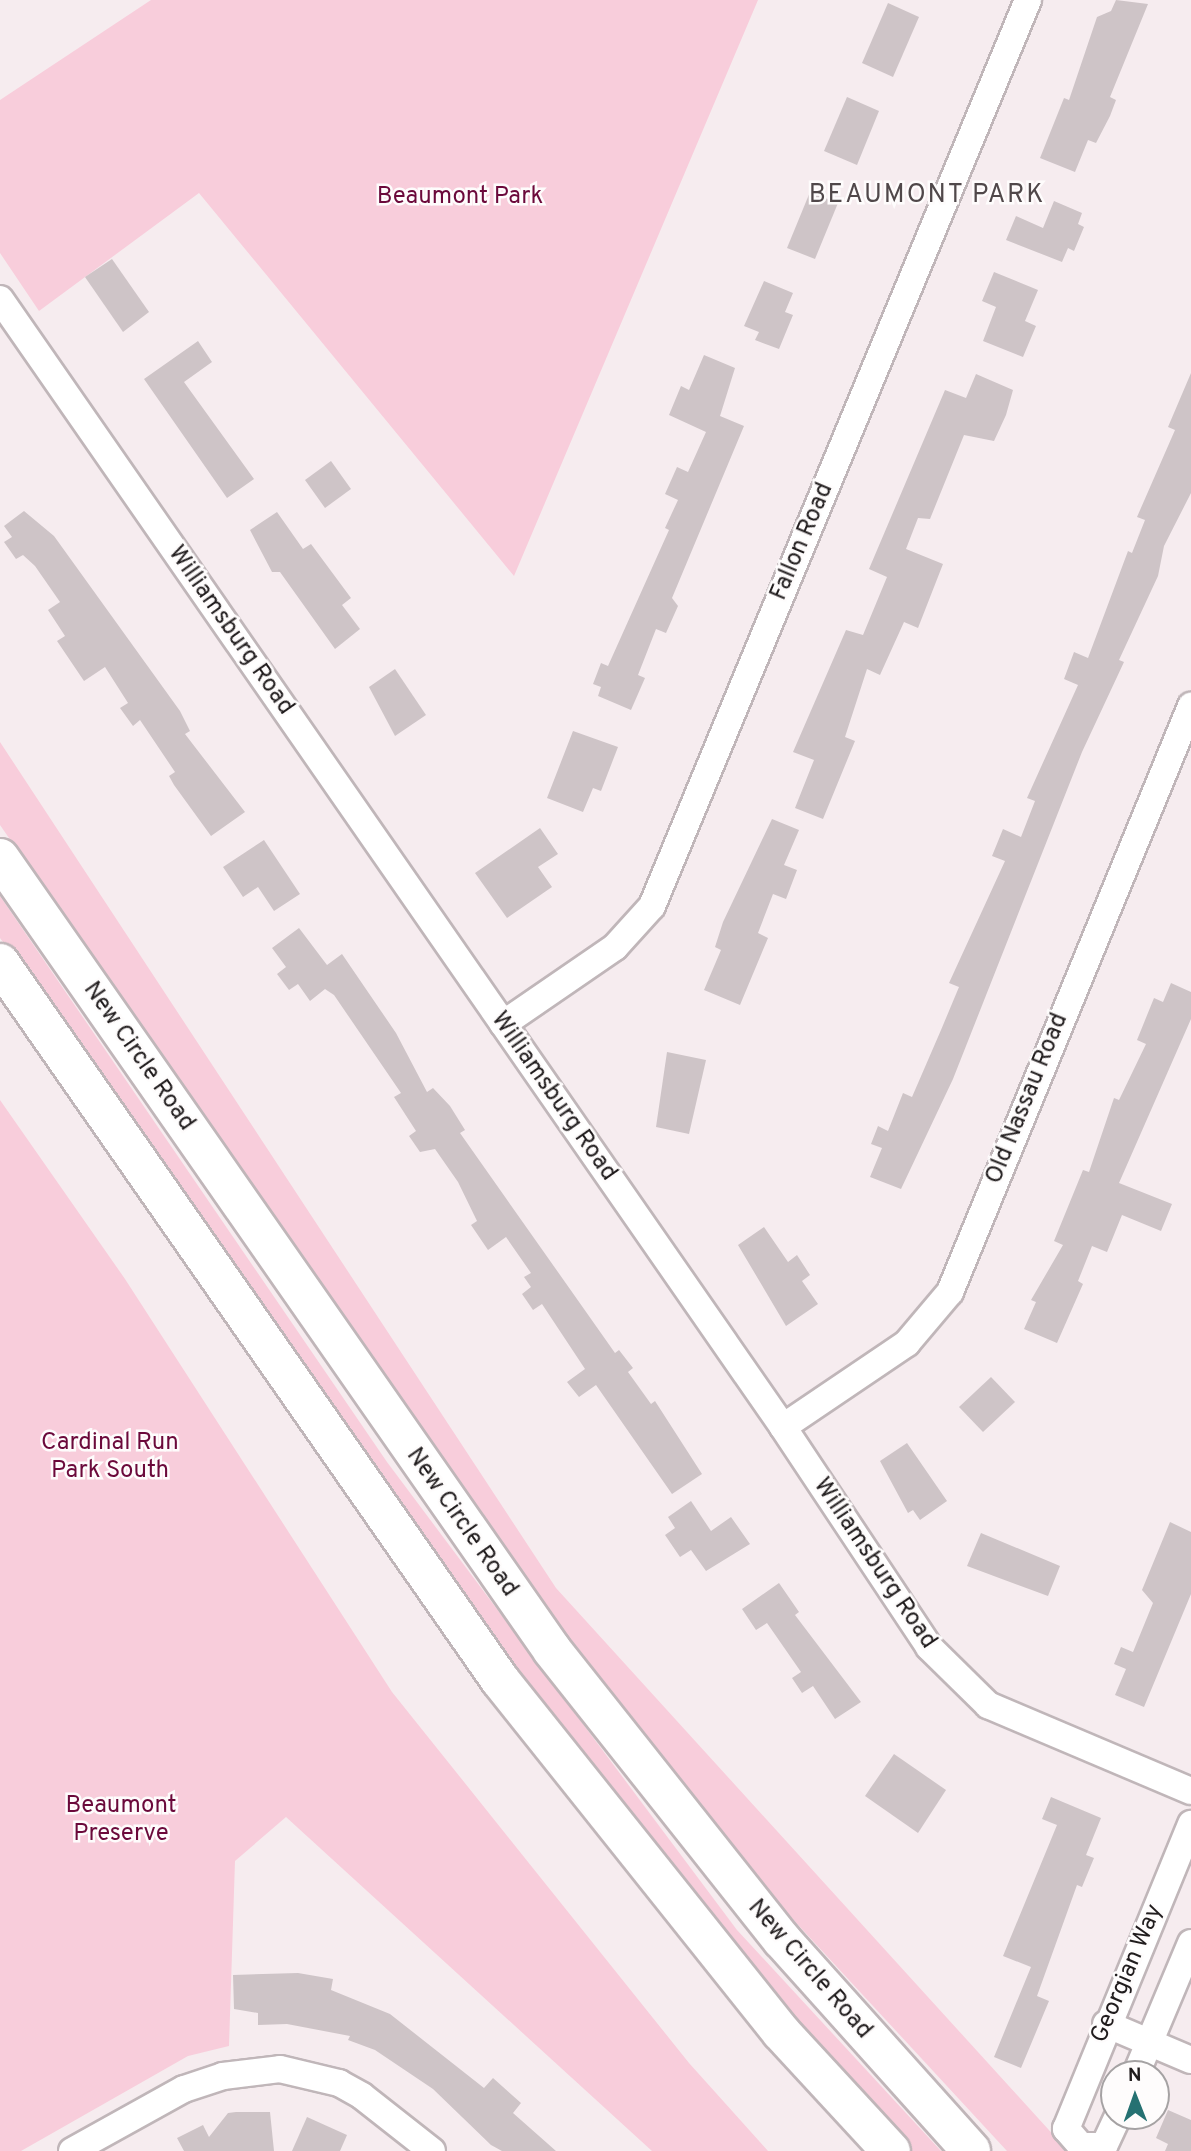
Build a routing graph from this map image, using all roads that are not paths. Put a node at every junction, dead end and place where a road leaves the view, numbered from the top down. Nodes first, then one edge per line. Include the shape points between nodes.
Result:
1 (1028, 0) edge
2 (0, 299) edge
3 (1191, 706) edge
4 (0, 858) edge
5 (0, 963) edge
6 (503, 1024) junction
7 (783, 1427) junction
8 (1191, 1791) edge
9 (1191, 1824) edge
10 (1191, 1943) edge
11 (1106, 2024) junction
12 (1150, 2043) junction
13 (1142, 2060) edge
14 (1191, 2060) edge
15 (1111, 2130) edge
16 (72, 2151) edge
17 (432, 2151) edge
18 (891, 2151) edge
19 (971, 2151) edge

1 - 6 street, Fallon Road via 652,906 615,947
2 - 6 street, Williamsburg Road
3 - 7 street, Old Nassau Road via 950,1292 907,1343
4 - 19 highway, New Circle Road via 552,1650 782,1940
5 - 18 highway via 500,1680 781,2032
6 - 7 street, Williamsburg Road
7 - 8 street, Williamsburg Road via 929,1647 958,1681 988,1705 1027,1724
9 - 11 street, Georgian Way
10 - 12 street, Georgian Way
11 - 12 street
11 - 15 street, Georgian Way via 1066,2129 1081,2146 1104,2146
12 - 13 street, Georgian Way
12 - 14 street
16 - 17 street via 184,2089 223,2076 280,2069 339,2083 362,2095

